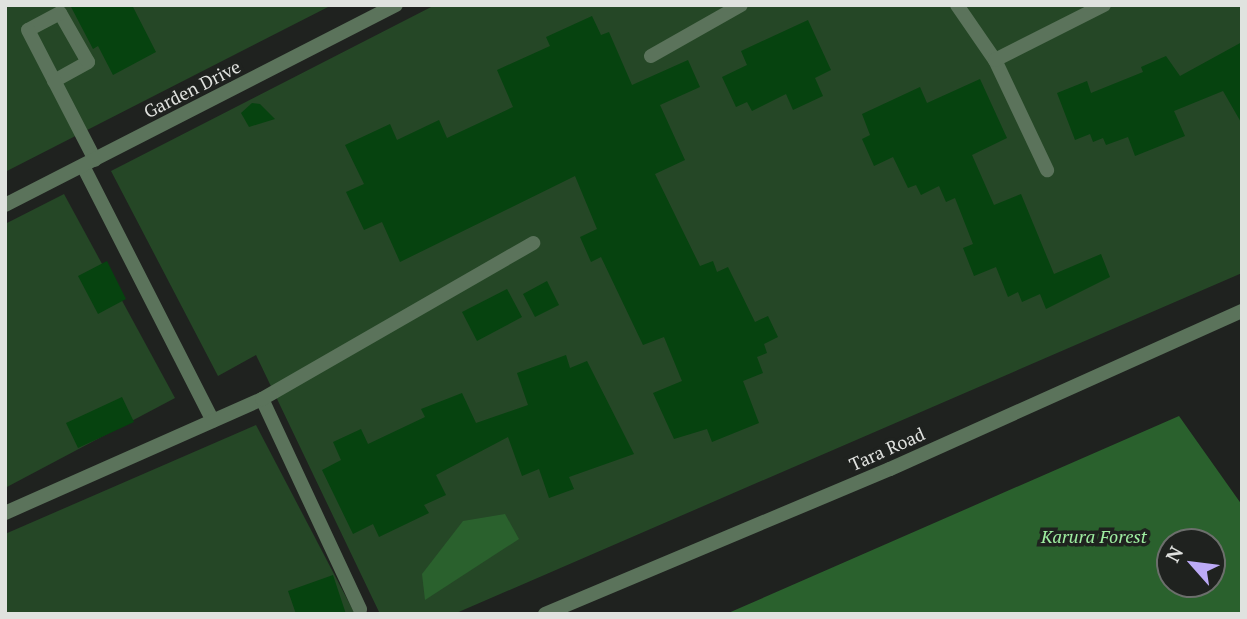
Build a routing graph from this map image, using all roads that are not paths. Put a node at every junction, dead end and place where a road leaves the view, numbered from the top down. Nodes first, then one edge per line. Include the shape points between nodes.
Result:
1 (396, 5) edge
2 (741, 5) edge
3 (957, 5) edge
4 (1104, 5) edge
5 (651, 56) dead end
6 (995, 60) junction
7 (54, 81) junction
8 (89, 163) junction
9 (1047, 170) dead end
10 (5, 205) edge
11 (533, 243) dead end
12 (1242, 311) edge
13 (262, 399) junction
14 (213, 421) junction
15 (7, 508) edge
16 (360, 610) dead end
17 (545, 614) edge

1 - 8 street, Garden Drive
2 - 5 street
3 - 6 street
4 - 6 street
6 - 9 street
7 - 7 street via 88,62 60,13 28,30
7 - 8 street
8 - 10 street, Garden Drive
8 - 14 street
11 - 13 street
12 - 17 street, Tara Road via 890,469
13 - 14 street
13 - 16 street
14 - 15 street

